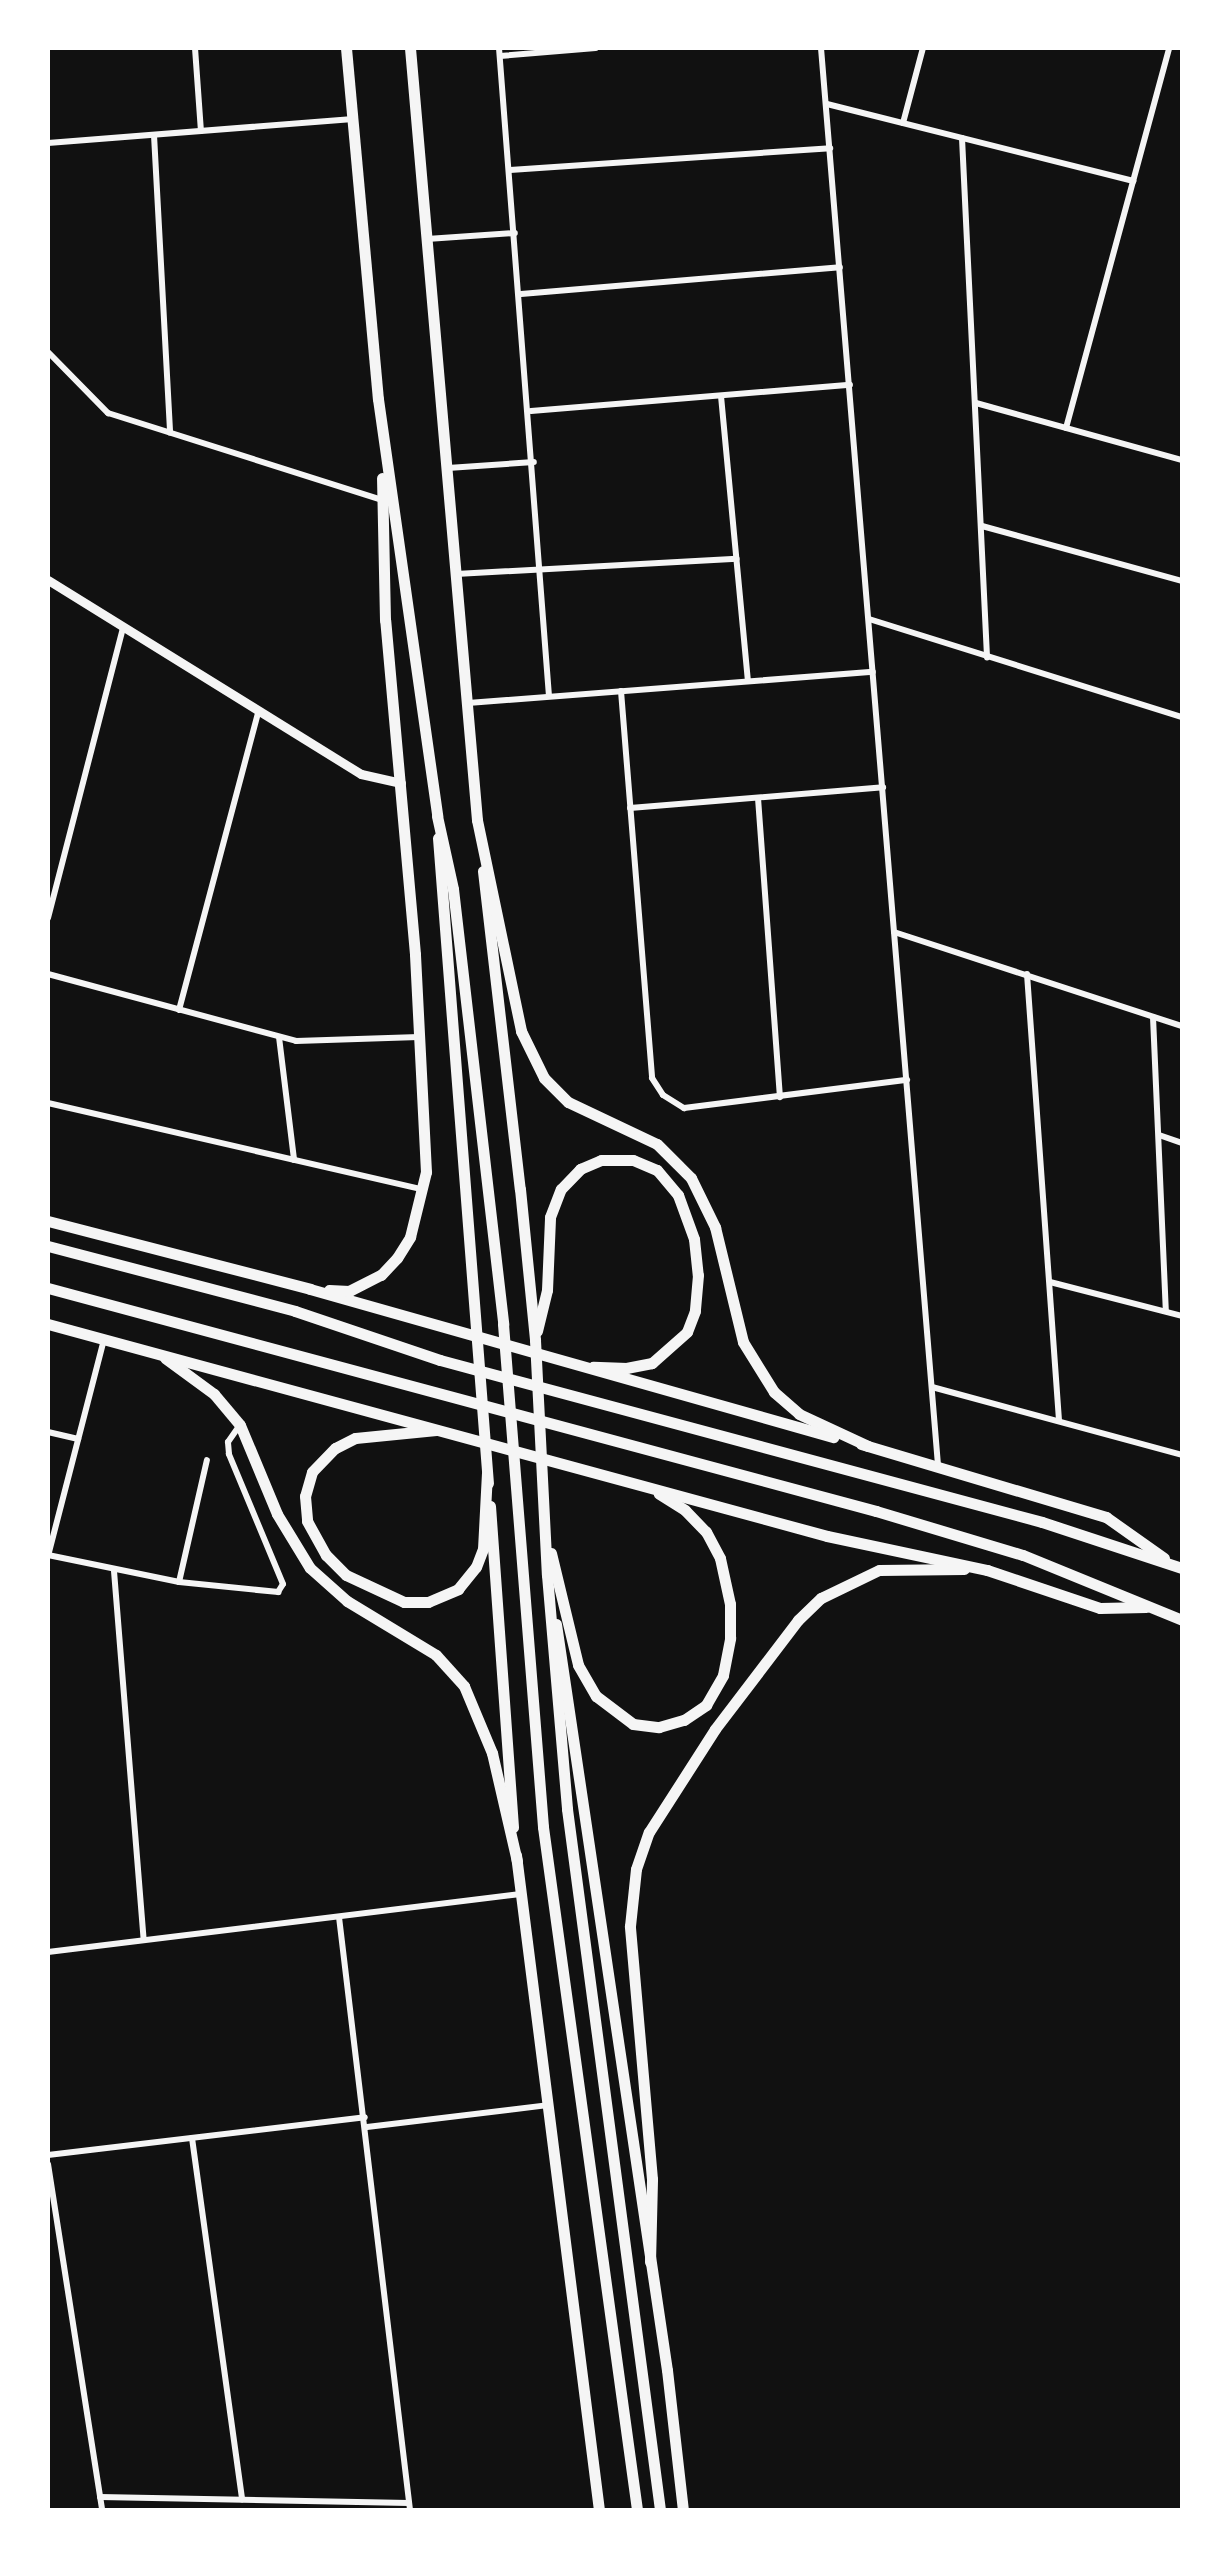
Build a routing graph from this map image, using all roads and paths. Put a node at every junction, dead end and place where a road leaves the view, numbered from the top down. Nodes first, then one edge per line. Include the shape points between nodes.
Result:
1 (195, 48) edge
2 (346, 48) edge
3 (410, 48) edge
4 (596, 48) edge
5 (821, 48) edge
6 (923, 48) edge
7 (1169, 48) edge
8 (499, 52) edge
9 (826, 104) junction
10 (353, 120) junction
11 (902, 123) junction
12 (201, 131) junction
13 (154, 135) junction
14 (962, 138) junction
15 (48, 143) edge
16 (830, 148) junction
17 (510, 170) junction
18 (1133, 182) junction
19 (516, 233) junction
20 (426, 239) junction
21 (840, 267) junction
22 (521, 294) junction
23 (48, 352) edge
24 (850, 385) junction
25 (721, 396) junction
26 (378, 399) junction
27 (976, 404) junction
28 (531, 411) junction
29 (1066, 428) junction
30 (170, 433) junction
31 (1182, 460) edge
32 (534, 462) junction
33 (446, 468) junction
34 (384, 500) junction
35 (982, 526) junction
36 (736, 559) junction
37 (541, 569) junction
38 (456, 574) junction
39 (48, 580) edge
40 (1182, 581) edge
41 (869, 620) junction
42 (123, 627) junction
43 (987, 657) junction
44 (874, 672) junction
45 (748, 681) junction
46 (621, 691) junction
47 (550, 696) junction
48 (467, 703) junction
49 (258, 714) junction
50 (1182, 717) edge
51 (401, 784) junction
52 (882, 787) junction
53 (758, 798) junction
54 (630, 808) junction
55 (437, 816) junction
56 (477, 820) junction
57 (48, 918) edge
58 (894, 932) junction
59 (48, 974) edge
60 (1027, 974) junction
61 (179, 1010) junction
62 (1153, 1017) junction
63 (1182, 1026) edge
64 (419, 1037) junction
65 (280, 1038) junction
66 (906, 1080) junction
67 (780, 1097) junction
68 (48, 1103) edge
69 (1158, 1135) junction
70 (1182, 1143) edge
71 (294, 1161) junction
72 (423, 1189) junction
73 (48, 1221) edge
74 (48, 1246) edge
75 (1050, 1282) junction
76 (48, 1288) edge
77 (310, 1289) junction
78 (1166, 1311) junction
79 (1182, 1316) edge
80 (48, 1324) edge
81 (104, 1339) junction
82 (535, 1340) junction
83 (153, 1350) junction
84 (568, 1365) junction
85 (932, 1387) junction
86 (1059, 1420) junction
87 (240, 1425) junction
88 (448, 1430) junction
89 (48, 1432) edge
90 (78, 1439) junction
91 (868, 1446) junction
92 (1182, 1455) edge
93 (207, 1460) dead end
94 (938, 1466) junction
95 (488, 1474) junction
96 (637, 1482) junction
97 (544, 1522) junction
98 (48, 1556) edge
99 (1177, 1566) edge
100 (987, 1570) junction
101 (114, 1571) junction
102 (547, 1574) junction
103 (179, 1582) junction
104 (1150, 1606) junction
105 (1182, 1620) edge
106 (517, 1861) junction
107 (521, 1894) junction
108 (338, 1917) junction
109 (144, 1940) junction
110 (48, 1952) edge
111 (549, 2105) junction
112 (365, 2117) junction
113 (366, 2127) junction
114 (192, 2138) junction
115 (48, 2154) edge
116 (48, 2164) edge
117 (650, 2262) junction
118 (100, 2498) junction
119 (242, 2500) junction
120 (409, 2507) edge
121 (102, 2510) edge
122 (600, 2510) edge
123 (638, 2510) edge
124 (660, 2510) edge
125 (684, 2510) edge

1 - 12 street
2 - 10 main road
3 - 20 main road
4 - 8 street
5 - 9 street
6 - 11 street
7 - 18 street
8 - 17 street
9 - 11 street
9 - 16 street
10 - 12 street
10 - 26 main road
11 - 14 street
12 - 13 street
13 - 15 street
13 - 30 street
14 - 18 street
14 - 27 street
16 - 17 street
16 - 21 street
17 - 19 street
18 - 29 street
19 - 20 street
19 - 22 street
20 - 33 main road
21 - 22 street
21 - 24 street
22 - 28 street
23 - 30 street via 108,413
24 - 25 street
24 - 41 street
25 - 28 street
25 - 36 street
26 - 34 main road
26 - 55 main road
27 - 29 street
27 - 35 street
28 - 32 street
29 - 31 street
30 - 34 street
32 - 33 street
32 - 37 street
33 - 38 main road
34 - 51 main road via 384,620
35 - 40 street
35 - 43 street
36 - 37 street
36 - 45 street
37 - 38 street
37 - 47 street
38 - 48 main road
39 - 42 street
41 - 43 street
41 - 44 street
42 - 49 street
42 - 57 street
43 - 50 street
44 - 45 street
44 - 52 street
45 - 46 street
46 - 47 street
46 - 54 street
47 - 48 street
48 - 56 main road
49 - 51 street via 368,778
49 - 61 street
51 - 64 main road
52 - 53 street
52 - 58 street
53 - 54 street
53 - 67 street
54 - 67 street via 652,1078 684,1108
55 - 95 main road
55 - 123 main road via 454,888 503,1324 543,1827
56 - 82 main road
56 - 91 main road via 521,1032 534,1063 568,1102 657,1144 684,1168 715,1228 737,1324 762,1376 798,1414
58 - 60 street
58 - 66 street
59 - 61 street
60 - 62 street
60 - 75 street
61 - 65 street
62 - 63 street
62 - 69 street
64 - 65 street
64 - 72 main road
65 - 71 street
66 - 67 street
66 - 85 street
68 - 71 street
69 - 70 street
69 - 78 street
71 - 72 street
72 - 77 main road via 410,1237 381,1275 349,1291
73 - 77 main road
74 - 99 main road via 1042,1522
75 - 78 street
75 - 86 street
76 - 104 main road via 1023,1555
77 - 84 main road
78 - 79 street
80 - 81 main road
81 - 83 main road
81 - 90 street
82 - 84 main road via 547,1290 550,1218 561,1190 601,1160 633,1160 656,1170 678,1195 694,1239 697,1296 687,1332 643,1366
82 - 97 main road
83 - 87 main road via 203,1384
83 - 88 main road
84 - 91 main road
85 - 86 street
85 - 94 street
86 - 92 street
87 - 103 street via 228,1454 283,1584 271,1594
87 - 106 main road via 277,1514 310,1568 347,1601 436,1656 464,1686 492,1753
88 - 95 main road via 366,1436 318,1462 304,1508 326,1555 357,1582 393,1599 416,1603 450,1594 480,1558
88 - 96 main road
89 - 90 street
90 - 98 street
91 - 94 main road
93 - 103 street
94 - 99 main road via 1106,1517
95 - 106 main road
96 - 97 main road via 696,1520 725,1573 731,1621 726,1665 714,1694 684,1720 659,1727 633,1724 589,1686 578,1665
96 - 100 main road via 827,1536
97 - 102 main road
98 - 101 street
100 - 104 main road via 1100,1608
100 - 117 main road via 889,1568 858,1576 821,1598 715,1729 649,1832 636,1869 630,1926 652,2179
101 - 103 street
101 - 109 street
102 - 117 main road
102 - 124 main road via 568,1809
104 - 105 main road
106 - 107 main road
107 - 108 street
107 - 111 main road
108 - 109 street
108 - 112 street
109 - 110 street
111 - 113 street
111 - 122 main road
112 - 113 street
112 - 114 street
113 - 120 street
114 - 115 street
114 - 119 street
116 - 118 street
117 - 125 main road
118 - 119 street
118 - 121 street
119 - 120 street

